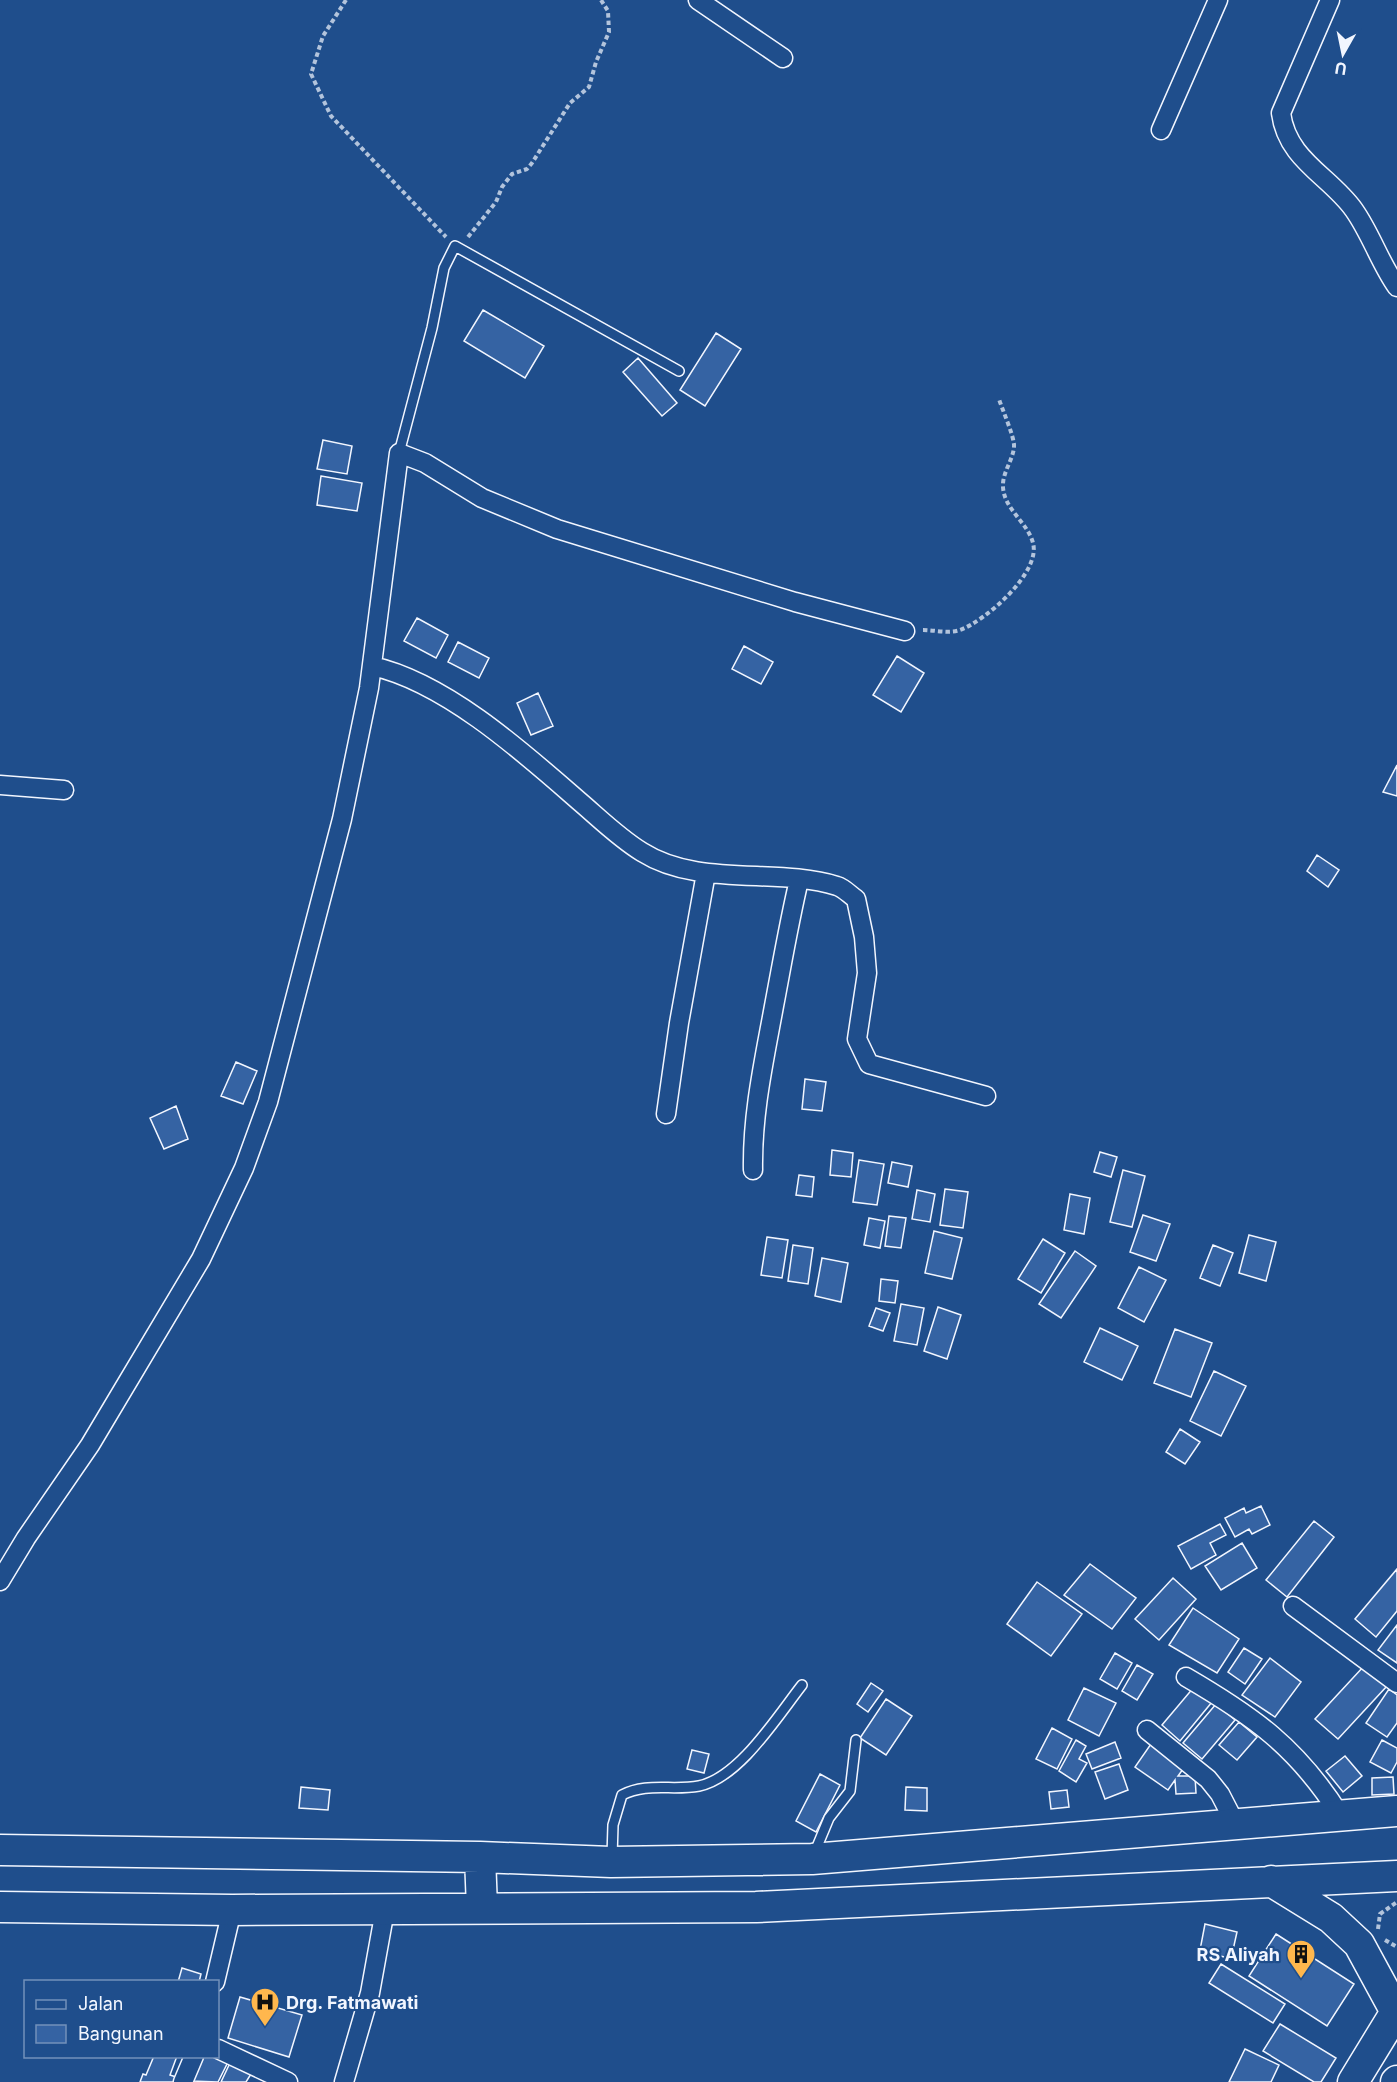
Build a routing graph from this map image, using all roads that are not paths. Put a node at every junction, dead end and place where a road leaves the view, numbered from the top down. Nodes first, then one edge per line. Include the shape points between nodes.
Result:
1 (698, 0) edge
2 (1218, 0) edge
3 (1330, 0) edge
4 (783, 57) dead end
5 (1161, 130) dead end
6 (1397, 286) edge
7 (679, 371) dead end
8 (399, 453) junction
9 (904, 631) road end
10 (372, 666) junction
11 (0, 785) edge
12 (64, 790) dead end
13 (706, 873) junction
14 (799, 880) junction
15 (986, 1096) dead end
16 (666, 1114) dead end
17 (753, 1170) dead end
18 (0, 1581) edge
19 (1293, 1606) dead end
20 (1186, 1677) dead end
21 (1397, 1683) edge
22 (802, 1685) dead end
23 (1147, 1730) dead end
24 (856, 1740) dead end
25 (1397, 1811) edge
26 (1340, 1815) junction
27 (1235, 1823) junction
28 (0, 1850) edge
29 (480, 1857) junction
30 (812, 1859) junction
31 (611, 1862) junction
32 (1397, 1876) edge
33 (1271, 1881) junction
34 (0, 1908) edge
35 (482, 1908) junction
36 (232, 1910) junction
37 (385, 1910) junction
38 (215, 1980) edge
39 (1396, 2011) edge
40 (219, 2049) edge
41 (193, 2058) edge
42 (183, 2082) edge
43 (288, 2082) edge
44 (344, 2082) edge
45 (1353, 2082) edge

1 - 4 street
2 - 5 street
3 - 6 street via 1281,113 1283,129 1310,168 1342,195 1355,212 1382,266
7 - 8 lane via 454,246 444,268
8 - 9 street via 425,463 490,502 557,529 795,603
8 - 10 street
10 - 13 street via 413,677 457,705 540,767 643,853
10 - 18 street via 342,819 298,992 268,1102 244,1168 215,1234 156,1338
11 - 12 street
13 - 14 street
13 - 16 street
14 - 15 street via 839,886 856,899 867,973 857,1039 868,1064
14 - 17 street via 755,1109
19 - 21 street
20 - 26 street via 1240,1709 1286,1745
22 - 31 lane via 738,1764 714,1782 633,1789 622,1795 613,1825
23 - 27 street via 1208,1779
24 - 30 lane via 850,1791 829,1818
25 - 26 highway
26 - 27 highway
27 - 30 highway
28 - 29 highway
29 - 31 highway
29 - 35 highway
30 - 31 highway
32 - 33 highway
33 - 35 highway via 756,1907
33 - 39 highway via 1331,1918 1359,1944
34 - 36 highway
35 - 37 highway
36 - 37 highway
36 - 38 street
37 - 44 street via 370,1993
39 - 45 highway
40 - 43 street
41 - 42 street

